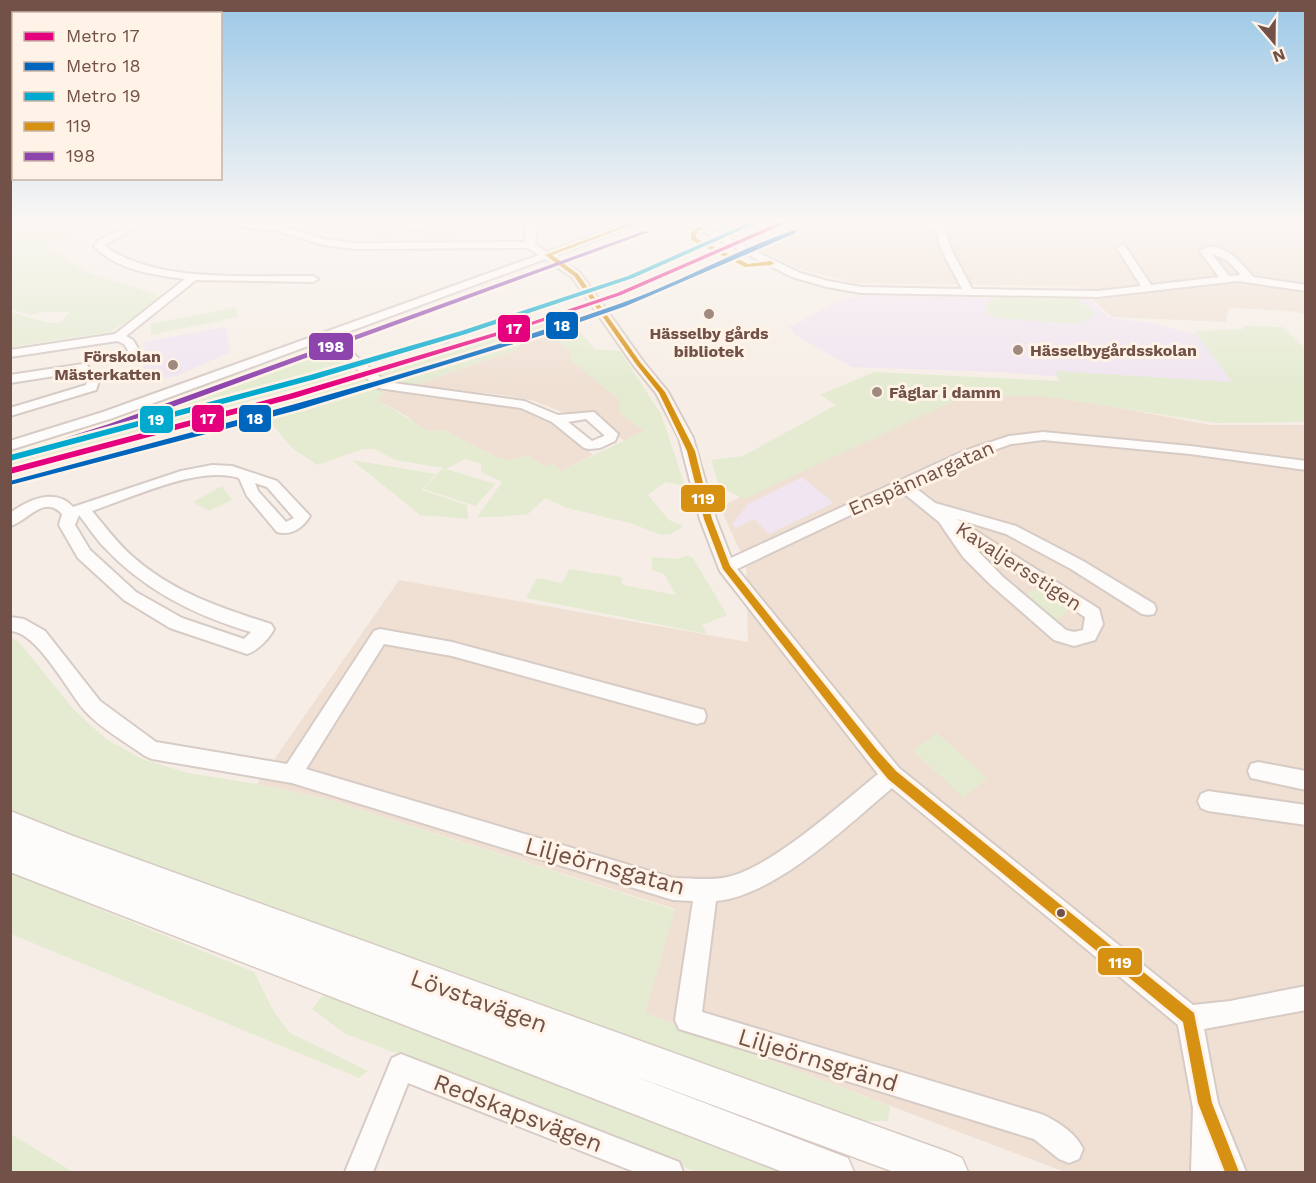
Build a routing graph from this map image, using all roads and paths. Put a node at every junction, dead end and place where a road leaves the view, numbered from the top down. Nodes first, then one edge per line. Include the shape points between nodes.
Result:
1 (188, 276) edge
2 (490, 276) edge
3 (577, 276) edge
4 (799, 276) edge
5 (960, 276) edge
6 (1140, 276) edge
7 (1219, 276) edge
8 (1247, 276) edge
9 (194, 277) junction
10 (313, 279) dead end
11 (1221, 279) junction
12 (1249, 279) junction
13 (1148, 288) junction
14 (1305, 288) edge
15 (968, 291) junction
16 (326, 336) junction
17 (118, 337) junction
18 (133, 350) dead end
19 (10, 354) edge
20 (10, 379) edge
21 (10, 412) edge
22 (556, 419) dead end
23 (10, 446) edge
24 (1305, 466) edge
25 (245, 476) dead end
26 (903, 485) junction
27 (930, 506) junction
28 (76, 511) junction
29 (944, 518) junction
30 (10, 521) edge
31 (726, 567) junction
32 (1148, 609) dead end
33 (10, 624) edge
34 (697, 716) dead end
35 (1258, 771) dead end
36 (292, 774) junction
37 (892, 775) junction
38 (1305, 781) edge
39 (1208, 801) dead end
40 (1305, 815) edge
41 (10, 826) edge
42 (10, 856) edge
43 (706, 890) junction
44 (1305, 998) edge
45 (1190, 1018) junction
46 (1206, 1102) junction
47 (1069, 1149) dead end
48 (359, 1173) edge
49 (669, 1173) edge
50 (834, 1173) edge
51 (948, 1173) edge
52 (1205, 1173) edge
53 (1232, 1173) edge

1 - 9 street
2 - 16 street
3 - 31 street via 662,392 691,451 708,519
4 - 15 street via 861,290
5 - 15 street
6 - 13 street
7 - 11 street
8 - 12 street
9 - 10 street
9 - 17 street
11 - 12 street
11 - 13 street
12 - 14 street
13 - 15 street via 1098,294
16 - 22 street via 382,385 524,405
16 - 23 street
17 - 18 street via 129,342
17 - 19 street
20 - 21 street via 83,368 93,381 92,387
24 - 26 street, Enspännargatan via 1043,436 1009,440
25 - 28 street via 212,470 186,474
26 - 27 street, Kavaljersstigen
26 - 31 street, Enspännargatan
27 - 29 street, Kavaljersstigen
27 - 32 street, Kavaljersstigen via 1011,530
28 - 28 street via 67,525 84,554 130,596 176,623 247,646 264,629 198,608 150,579
28 - 30 street via 46,501
29 - 29 street, Kavaljersstigen via 969,553 1060,635 1074,639 1089,635 1093,614
31 - 37 street
33 - 36 street, Liljeörnsgatan via 18,624 39,636 93,707 152,750
34 - 36 street via 452,649 380,636
35 - 38 street
36 - 43 street, Liljeörnsgatan via 673,889
37 - 43 street, Liljeörnsgatan via 780,863 733,887
37 - 45 street
39 - 40 street
41 - 51 street, Lövstavägen
42 - 50 street, Lövstavägen
43 - 47 street, Liljeörnsgränd via 688,1020 1041,1128
44 - 45 street
45 - 46 street
46 - 52 street
46 - 53 street
48 - 49 street, Redskapsvägen via 400,1067

